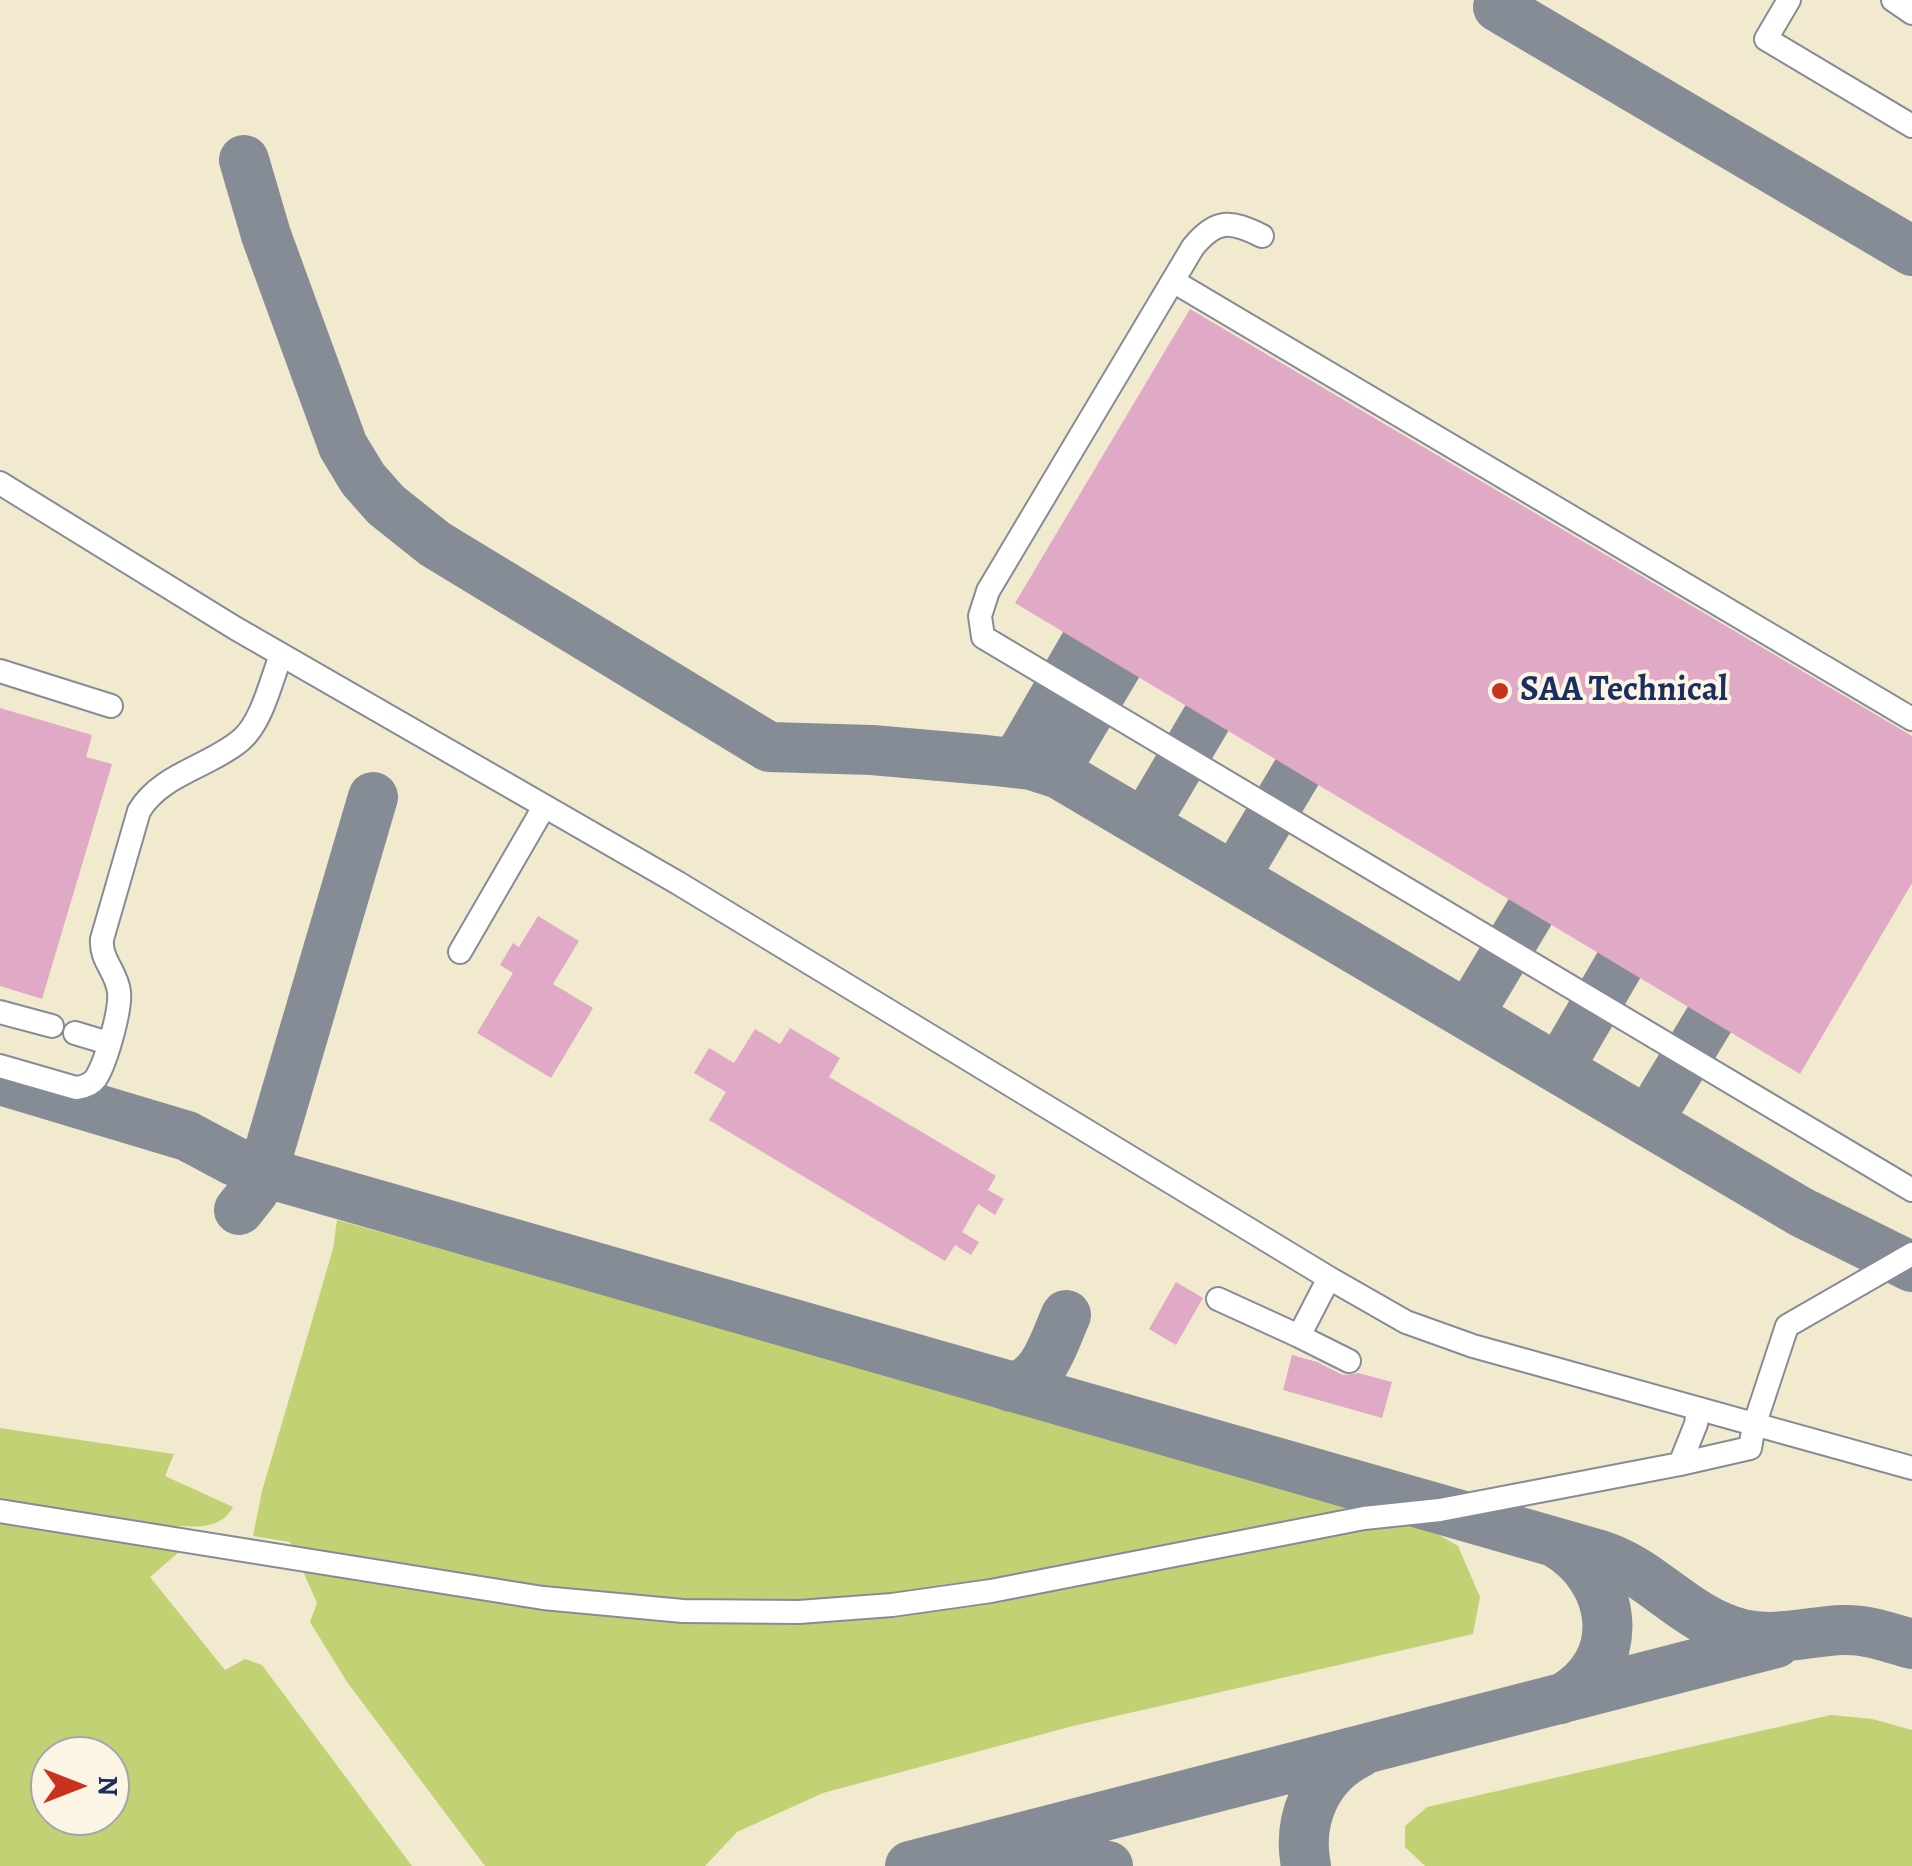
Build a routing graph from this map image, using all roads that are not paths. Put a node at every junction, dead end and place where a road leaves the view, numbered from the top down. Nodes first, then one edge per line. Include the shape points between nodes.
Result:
1 (1790, 0) edge
2 (1893, 0) edge
3 (1912, 13) edge
4 (1912, 126) edge
5 (1262, 236) dead end
6 (1173, 280) junction
7 (0, 483) edge
8 (281, 656) junction
9 (0, 671) edge
10 (111, 706) dead end
11 (1912, 719) edge
12 (544, 807) junction
13 (460, 952) dead end
14 (0, 1012) edge
15 (108, 1043) junction
16 (0, 1066) edge
17 (1912, 1190) edge
18 (1912, 1254) edge
19 (1329, 1278) junction
20 (1218, 1299) dead end
21 (1299, 1336) junction
22 (1350, 1362) dead end
23 (1698, 1410) junction
24 (1754, 1426) junction
25 (1680, 1464) junction
26 (1912, 1468) edge
27 (0, 1511) edge

1 - 4 lane via 1766,40
2 - 3 lane
5 - 6 lane via 1220,224 1204,233
6 - 11 lane
6 - 17 lane via 988,591 980,616 983,637
7 - 8 lane
8 - 12 lane
8 - 15 lane via 244,738 166,783 139,812 102,940 119,990
9 - 10 lane
12 - 13 lane
12 - 19 lane
14 - 15 lane
15 - 16 lane via 95,1080 85,1087
18 - 24 lane via 1787,1326
19 - 21 lane
19 - 23 lane via 1439,1336
20 - 21 lane
21 - 22 lane
23 - 24 lane
23 - 25 lane
24 - 25 lane via 1750,1448
24 - 26 lane
25 - 27 lane via 991,1591 799,1612 683,1611 542,1598

